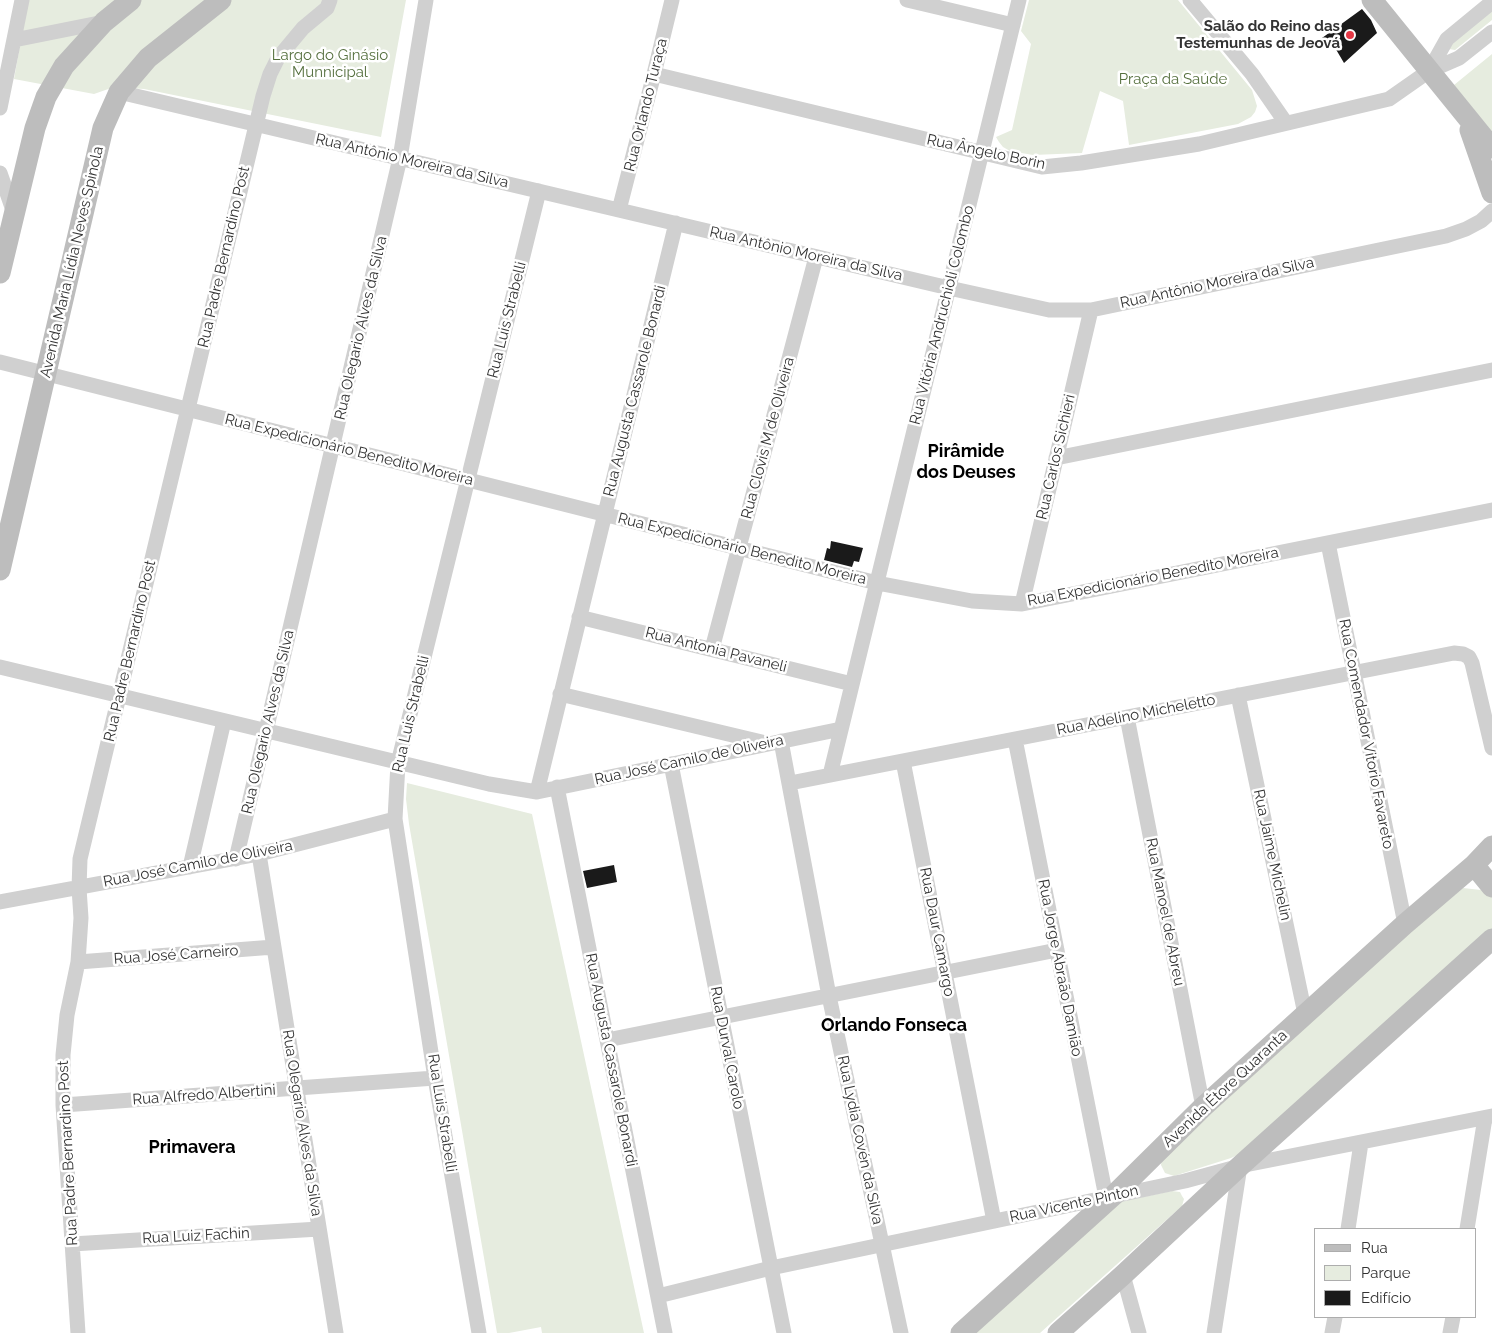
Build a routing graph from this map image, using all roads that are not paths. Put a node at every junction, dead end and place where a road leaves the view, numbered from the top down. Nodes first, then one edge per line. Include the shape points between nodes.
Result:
1 (22, 0) edge
2 (131, 0) edge
3 (221, 0) edge
4 (330, 0) edge
5 (426, 0) edge
6 (672, 0) edge
7 (907, 0) edge
8 (1019, 0) edge
9 (1190, 0) edge
10 (1372, 0) edge
11 (1492, 2) edge
12 (104, 22) junction
13 (1013, 24) junction
14 (1492, 32) edge
15 (14, 40) junction
16 (1429, 70) junction
17 (654, 74) junction
18 (119, 92) junction
19 (0, 108) edge
20 (1466, 115) junction
21 (256, 124) junction
22 (1286, 124) junction
23 (1492, 148) edge
24 (982, 154) junction
25 (400, 158) junction
26 (0, 173) edge
27 (539, 191) junction
28 (1492, 193) edge
29 (619, 210) junction
30 (1492, 211) edge
31 (14, 213) junction
32 (676, 223) junction
33 (816, 257) junction
34 (0, 273) edge
35 (949, 288) junction
36 (1091, 310) junction
37 (0, 362) edge
38 (1492, 370) edge
39 (46, 374) junction
40 (188, 410) junction
41 (333, 446) junction
42 (1056, 458) junction
43 (468, 480) junction
44 (1492, 510) edge
45 (604, 515) junction
46 (1328, 543) junction
47 (739, 548) junction
48 (0, 570) edge
49 (877, 583) junction
50 (1022, 604) junction
51 (579, 617) junction
52 (712, 649) junction
53 (0, 667) edge
54 (1354, 672) junction
55 (852, 684) junction
56 (560, 694) junction
57 (1238, 695) junction
58 (120, 696) junction
59 (1127, 717) junction
60 (224, 721) junction
61 (841, 729) junction
62 (265, 731) junction
63 (1015, 739) junction
64 (776, 742) junction
65 (1492, 748) edge
66 (903, 761) junction
67 (398, 763) junction
68 (671, 764) junction
69 (830, 775) junction
70 (790, 783) junction
71 (557, 787) junction
72 (536, 792) junction
73 (394, 819) junction
74 (1492, 846) edge
75 (259, 854) junction
76 (236, 858) junction
77 (1474, 865) junction
78 (190, 867) junction
79 (1492, 887) edge
80 (79, 888) junction
81 (0, 902) edge
82 (1405, 924) junction
83 (1492, 940) edge
84 (274, 947) junction
85 (1057, 950) junction
86 (78, 962) junction
87 (945, 972) junction
88 (829, 996) junction
89 (1305, 1014) junction
90 (721, 1017) junction
91 (607, 1040) junction
92 (436, 1078) junction
93 (296, 1088) junction
94 (63, 1105) junction
95 (1202, 1107) junction
96 (1488, 1117) edge
97 (1361, 1143) junction
98 (1240, 1166) junction
99 (1110, 1196) junction
100 (994, 1221) junction
101 (1348, 1228) edge
102 (1467, 1228) edge
103 (319, 1229) junction
104 (72, 1244) junction
105 (882, 1244) junction
106 (771, 1268) junction
107 (1123, 1275) junction
108 (658, 1296) junction
109 (1335, 1318) edge
110 (1452, 1318) edge
111 (78, 1333) edge
112 (336, 1333) edge
113 (478, 1333) edge
114 (665, 1333) edge
115 (784, 1333) edge
116 (901, 1333) edge
117 (961, 1333) edge
118 (1058, 1333) edge
119 (1139, 1333) edge
120 (1214, 1333) edge
121 (1332, 1333) edge
122 (1450, 1333) edge

1 - 15 street
2 - 12 street
3 - 18 street, Avenida Maria Lídia Neves Spinola via 148,58
4 - 21 street, Rua Padre Bernardino Post via 278,58 270,74
5 - 25 street, Rua Olegario Alves da Silva
6 - 17 street, Rua Orlando Turaça
7 - 13 street
8 - 13 street, Rua Vitória Andruchioli Colombo
9 - 22 street via 1252,74
10 - 16 street
11 - 16 street via 1447,39
12 - 15 street
12 - 31 street via 64,66 46,97
13 - 24 street, Rua Vitória Andruchioli Colombo
14 - 16 street via 1459,58
15 - 19 street
16 - 20 street
16 - 22 street, Rua Ângelo Borin via 1389,99
17 - 24 street, Rua Ângelo Borin
17 - 29 street, Rua Orlando Turaça
18 - 21 street, Rua Antônio Moreira da Silva
18 - 39 street, Avenida Maria Lídia Neves Spinola via 103,128
20 - 23 street
20 - 28 street
21 - 25 street, Rua Antônio Moreira da Silva
21 - 40 street, Rua Padre Bernardino Post
22 - 24 street, Rua Ângelo Borin via 1200,144 1082,164 1042,167
24 - 35 street, Rua Vitória Andruchioli Colombo
25 - 27 street, Rua Antônio Moreira da Silva
25 - 41 street, Rua Olegario Alves da Silva
26 - 31 street
27 - 29 street, Rua Antônio Moreira da Silva
27 - 43 street, Rua Luis Strabelli
29 - 32 street, Rua Antônio Moreira da Silva
30 - 36 street, Rua Antônio Moreira da Silva via 1466,229 1446,236
31 - 34 street
32 - 33 street, Rua Antônio Moreira da Silva
32 - 45 street, Rua Augusta Cassarole Bonardi
33 - 35 street, Rua Antônio Moreira da Silva
33 - 47 street, Rua Clovis M de Oliveira
35 - 36 street, Rua Antônio Moreira da Silva via 1049,310
35 - 49 street, Rua Vitória Andruchioli Colombo
36 - 42 street, Rua Carlos Sichieri
37 - 39 street, Rua Expedicionário Benedito Moreira
38 - 42 street
39 - 40 street, Rua Expedicionário Benedito Moreira
39 - 48 street, Avenida Maria Lídia Neves Spinola
40 - 41 street, Rua Expedicionário Benedito Moreira
40 - 58 street, Rua Padre Bernardino Post
41 - 43 street, Rua Expedicionário Benedito Moreira
41 - 62 street, Rua Olegario Alves da Silva
42 - 50 street, Rua Carlos Sichieri
43 - 45 street, Rua Expedicionário Benedito Moreira
43 - 67 street, Rua Luis Strabelli
44 - 46 street, Rua Expedicionário Benedito Moreira
45 - 47 street, Rua Expedicionário Benedito Moreira
45 - 51 street, Rua Augusta Cassarole Bonardi
46 - 50 street, Rua Expedicionário Benedito Moreira
46 - 54 street, Rua Comendador Vitorio Favareto
47 - 49 street, Rua Expedicionário Benedito Moreira
47 - 52 street, Rua Clovis M de Oliveira
49 - 50 street, Rua Expedicionário Benedito Moreira via 972,601
49 - 55 street, Rua Vitória Andruchioli Colombo
51 - 52 street, Rua Antonia Pavaneli
51 - 56 street, Rua Augusta Cassarole Bonardi
52 - 55 street, Rua Antonia Pavaneli
53 - 58 street
54 - 57 street, Rua Adelino Micheletto
54 - 65 street, Rua Adelino Micheletto via 1454,653 1469,657
54 - 82 street, Rua Comendador Vitorio Favareto
55 - 61 street, Rua Vitória Andruchioli Colombo
56 - 64 street
56 - 72 street, Rua Augusta Cassarole Bonardi
57 - 59 street, Rua Adelino Micheletto
57 - 89 street, Rua Jaime Michelin
58 - 60 street
58 - 80 street, Rua Padre Bernardino Post via 80,859
59 - 63 street, Rua Adelino Micheletto
59 - 95 street, Rua Manoel de Abreu
60 - 62 street
60 - 78 street
61 - 64 street, Rua José Camilo de Oliveira
61 - 69 street, Rua Vitória Andruchioli Colombo
62 - 67 street
62 - 76 street, Rua Olegario Alves da Silva
63 - 66 street, Rua Adelino Micheletto
63 - 85 street, Rua Jorge Abraão Damião
64 - 68 street, Rua José Camilo de Oliveira
64 - 70 street, Rua Lydia Covén da Silva
66 - 69 street, Rua Adelino Micheletto
66 - 87 street, Rua Daur Camargo
67 - 72 street
67 - 73 street, Rua Luis Strabelli
68 - 71 street, Rua José Camilo de Oliveira
68 - 90 street, Rua Durval Carolo
69 - 70 street, Rua Adelino Micheletto
70 - 88 street, Rua Lydia Covén da Silva
71 - 72 street, Rua José Camilo de Oliveira
71 - 91 street, Rua Augusta Cassarole Bonardi
73 - 75 street, Rua José Camilo de Oliveira
73 - 92 street, Rua Luis Strabelli
74 - 77 street, Avenida Étore Quaranta
75 - 76 street, Rua José Camilo de Oliveira
75 - 84 street, Rua Olegario Alves da Silva
76 - 78 street, Rua José Camilo de Oliveira
77 - 79 street
77 - 82 street, Avenida Étore Quaranta
78 - 80 street, Rua José Camilo de Oliveira
80 - 81 street, Rua José Camilo de Oliveira
80 - 86 street, Rua Padre Bernardino Post via 82,918
82 - 89 street, Avenida Étore Quaranta
83 - 98 street
84 - 86 street, Rua José Carneiro
84 - 93 street, Rua Olegario Alves da Silva
85 - 87 street
85 - 99 street, Rua Jorge Abraão Damião
86 - 94 street, Rua Padre Bernardino Post via 67,1015
87 - 88 street
87 - 100 street, Rua Daur Camargo
88 - 90 street
88 - 105 street, Rua Lydia Covén da Silva
89 - 95 street, Avenida Étore Quaranta
90 - 91 street
90 - 106 street, Rua Durval Carolo
91 - 108 street, Rua Augusta Cassarole Bonardi
92 - 93 street, Rua Alfredo Albertini
92 - 113 street, Rua Luis Strabelli
93 - 94 street, Rua Alfredo Albertini
93 - 103 street, Rua Olegario Alves da Silva
94 - 104 street, Rua Padre Bernardino Post
95 - 99 street, Avenida Étore Quaranta
96 - 97 street, Rua Vicente Pinton
96 - 102 street
97 - 98 street, Rua Vicente Pinton
97 - 101 street
98 - 99 street, Rua Vicente Pinton
98 - 107 street
98 - 120 street
99 - 100 street, Rua Vicente Pinton
99 - 117 street, Avenida Étore Quaranta
100 - 105 street, Rua Vicente Pinton
103 - 104 street, Rua Luiz Fachin
103 - 112 street, Rua Olegario Alves da Silva
104 - 111 street, Rua Padre Bernardino Post
105 - 106 street, Rua Vicente Pinton
105 - 116 street, Rua Lydia Covén da Silva
106 - 108 street, Rua Vicente Pinton
106 - 115 street, Rua Durval Carolo
107 - 118 street
107 - 119 street
108 - 114 street, Rua Augusta Cassarole Bonardi
109 - 121 street
110 - 122 street

